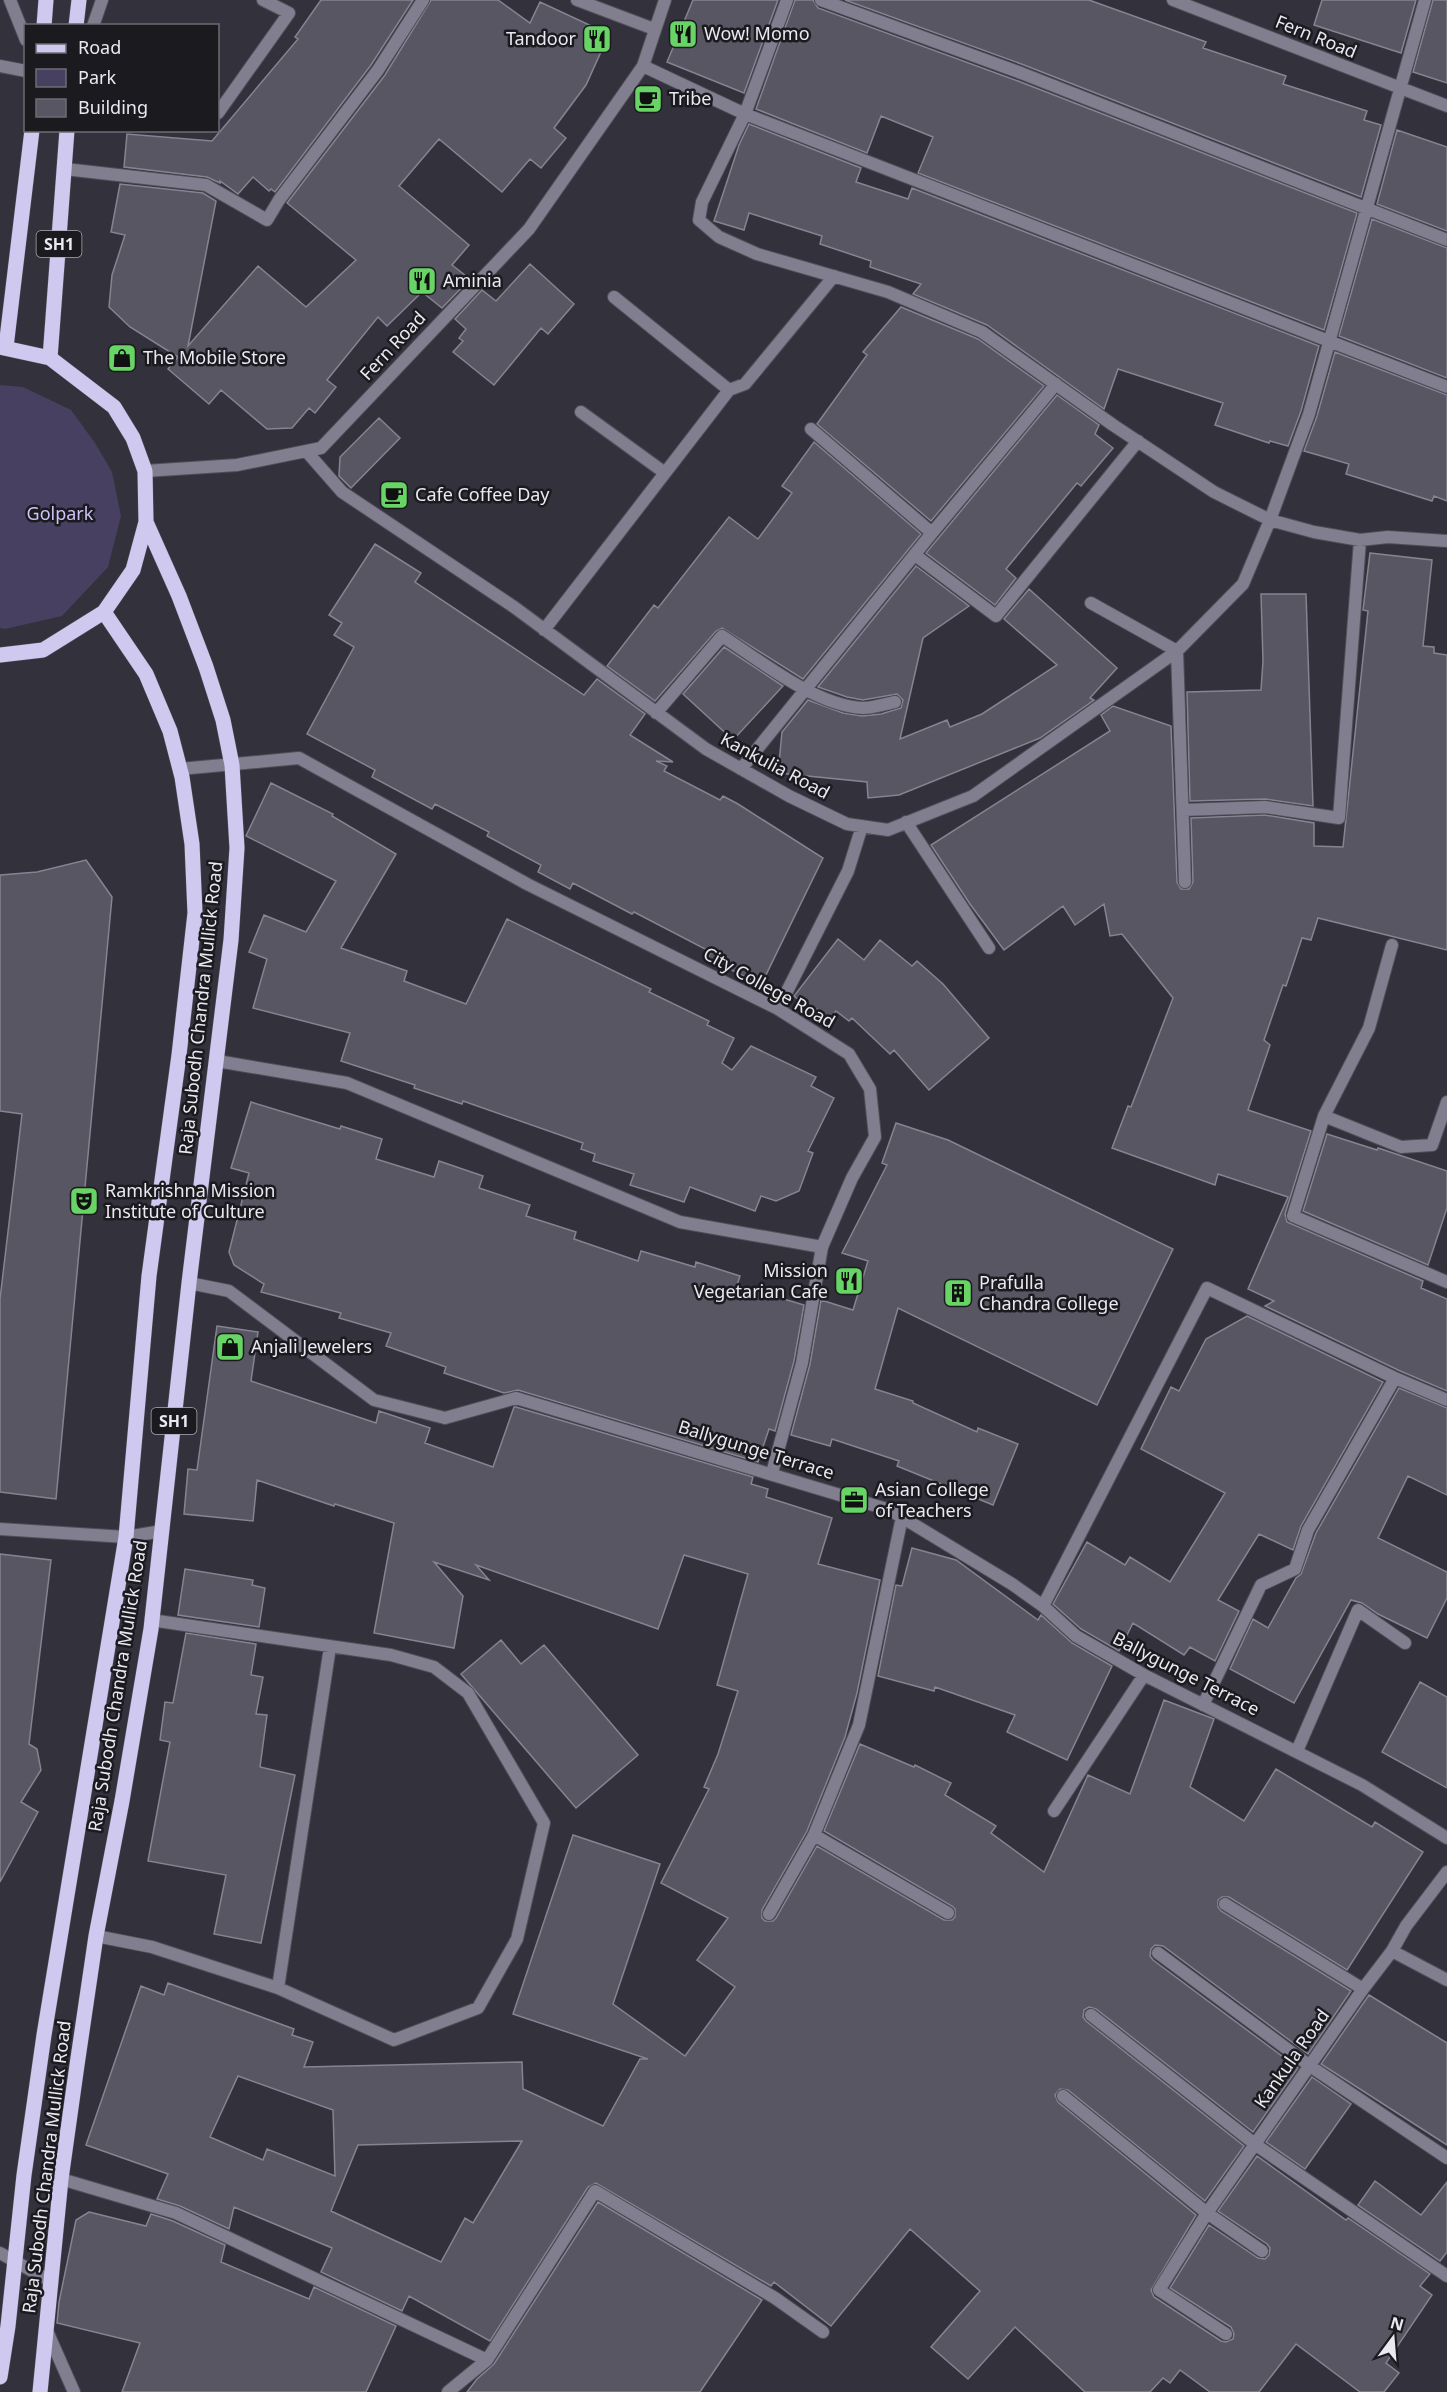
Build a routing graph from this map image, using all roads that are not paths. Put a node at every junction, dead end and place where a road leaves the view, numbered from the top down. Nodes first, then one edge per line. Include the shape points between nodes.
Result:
1 (10, 0) edge
2 (46, 0) edge
3 (79, 0) edge
4 (102, 0) edge
5 (263, 0) edge
6 (423, 0) edge
7 (577, 0) edge
8 (665, 0) edge
9 (787, 0) edge
10 (821, 0) edge
11 (1173, 0) edge
12 (1425, 0) edge
13 (44, 24) edge
14 (76, 24) edge
15 (94, 24) edge
16 (654, 29) junction
17 (24, 35) edge
18 (0, 66) edge
19 (643, 66) junction
20 (24, 71) edge
21 (1400, 90) junction
22 (1447, 106) edge
23 (219, 112) edge
24 (745, 114) junction
25 (32, 132) edge
26 (67, 132) edge
27 (64, 169) junction
28 (1366, 210) junction
29 (1447, 240) edge
30 (834, 276) junction
31 (614, 297) dead end
32 (1329, 342) junction
33 (3, 347) edge
34 (50, 358) junction
35 (1056, 384) junction
36 (1447, 387) edge
37 (729, 390) junction
38 (581, 411) dead end
39 (811, 429) dead end
40 (1137, 441) junction
41 (306, 452) junction
42 (145, 471) junction
43 (665, 473) junction
44 (1270, 520) junction
45 (146, 522) junction
46 (932, 533) junction
47 (1360, 540) junction
48 (1447, 541) edge
49 (915, 555) junction
50 (1091, 603) dead end
51 (104, 612) junction
52 (544, 630) junction
53 (1177, 651) junction
54 (0, 655) edge
55 (806, 689) junction
56 (895, 702) dead end
57 (656, 713) junction
58 (232, 765) junction
59 (180, 769) junction
60 (741, 769) junction
61 (1183, 810) junction
62 (906, 822) junction
63 (862, 826) junction
64 (1185, 882) dead end
65 (1392, 945) dead end
66 (989, 948) dead end
67 (778, 1009) junction
68 (217, 1061) junction
69 (1447, 1101) edge
70 (1324, 1116) junction
71 (822, 1247) junction
72 (1447, 1282) edge
73 (189, 1284) junction
74 (1395, 1378) junction
75 (1447, 1400) edge
76 (772, 1473) junction
77 (902, 1517) junction
78 (0, 1529) edge
79 (162, 1531) junction
80 (126, 1537) junction
81 (1043, 1606) junction
82 (152, 1620) junction
83 (1405, 1643) dead end
84 (330, 1647) junction
85 (1144, 1675) junction
86 (1203, 1705) junction
87 (1297, 1750) junction
88 (1054, 1811) dead end
89 (814, 1835) junction
90 (1447, 1838) edge
91 (1447, 1872) edge
92 (1225, 1904) dead end
93 (948, 1913) dead end
94 (768, 1914) dead end
95 (96, 1936) junction
96 (1392, 1951) junction
97 (1158, 1953) dead end
98 (1447, 1980) edge
99 (278, 1988) junction
100 (1363, 1989) junction
101 (1091, 2015) dead end
102 (1310, 2066) junction
103 (1063, 2096) dead end
104 (1256, 2145) junction
105 (1447, 2158) edge
106 (61, 2179) junction
107 (1207, 2213) junction
108 (1262, 2252) dead end
109 (0, 2253) edge
110 (14, 2263) junction
111 (1447, 2276) edge
112 (52, 2282) junction
113 (4, 2331) edge
114 (47, 2331) junction
115 (823, 2332) dead end
116 (1226, 2334) dead end
117 (488, 2360) junction
118 (0, 2377) edge
119 (40, 2392) edge
120 (74, 2392) edge
121 (448, 2392) edge

1 - 17 street
2 - 13 main road
3 - 14 main road
4 - 15 street
5 - 23 street via 289,13
6 - 27 street via 378,70 267,220 206,185
7 - 16 street
8 - 16 street, Fern Road
9 - 24 street
10 - 28 street via 1021,73
11 - 21 street, Fern Road
12 - 21 street
16 - 19 street, Fern Road
18 - 20 street
19 - 24 street
19 - 41 street, Fern Road via 529,229 321,448
21 - 22 street, Fern Road
21 - 28 street
24 - 30 street via 702,202 699,220 719,237 757,254
24 - 32 street
25 - 33 main road, SH1
26 - 27 main road, SH1
27 - 34 main road, SH1
28 - 29 street
28 - 32 street
30 - 35 street via 888,292 982,332
30 - 37 street via 745,384
31 - 37 street
32 - 36 street
32 - 44 street via 1309,414
33 - 34 main road, SH1
34 - 42 main road, SH1 via 114,407 133,438
35 - 40 street
35 - 46 street
37 - 43 street
38 - 43 street
39 - 46 street
40 - 44 street via 1214,492
40 - 49 street via 996,616
41 - 42 street, Fern Road via 237,465
41 - 52 street, Kankulia Road via 342,492
42 - 45 main road, SH1
43 - 52 street
44 - 47 street
44 - 53 street, Kankulia Road via 1243,584
45 - 51 main road, SH1 via 133,570
45 - 58 main road, Raja Subodh Chandra Mullick Road / SH1 via 206,667
46 - 49 street
47 - 48 street via 1388,537
47 - 61 street via 1339,818 1265,807
49 - 55 street
50 - 53 street
51 - 54 main road, SH1 via 43,650
51 - 59 main road, SH1 via 146,674 170,731
52 - 57 street, Kankulia Road
53 - 61 street
53 - 62 street, Kankulia Road via 973,796
55 - 56 street via 834,702 864,708
55 - 57 street via 722,636
55 - 60 street
57 - 60 street, Kankulia Road
58 - 59 street, City College Road
58 - 67 street, City College Road via 299,758 527,884
58 - 68 main road, Raja Subodh Chandra Mullick Road / SH1 via 237,848
59 - 80 main road, SH1 via 192,844 195,913 149,1276
60 - 63 street, Kankulia Road via 848,824
61 - 64 street
62 - 63 street, Kankulia Road via 888,830
62 - 66 street
63 - 67 street via 848,871
65 - 70 street via 1369,1028
67 - 71 street, City College Road via 849,1054 870,1089 875,1137
68 - 71 street via 347,1083 680,1222
68 - 73 main road, Raja Subodh Chandra Mullick Road / SH1
69 - 70 street via 1432,1145 1401,1147
70 - 72 street via 1293,1216
71 - 76 street, City College Road via 802,1363
73 - 76 street, Ballygunge Terrace via 229,1291 374,1400 445,1418 516,1398
73 - 79 main road, Raja Subodh Chandra Mullick Road / SH1
74 - 75 street
74 - 81 street via 1207,1288
74 - 86 street via 1308,1530 1295,1569 1261,1585
76 - 77 street, Ballygunge Terrace
77 - 81 street, Ballygunge Terrace
77 - 89 street via 859,1725
78 - 80 street
79 - 80 street
79 - 82 main road, Raja Subodh Chandra Mullick Road / SH1
80 - 110 main road, SH1 via 44,2035
81 - 85 street, Ballygunge Terrace via 1076,1636
82 - 84 street
82 - 95 main road, Raja Subodh Chandra Mullick Road / SH1
83 - 87 street via 1358,1610
84 - 99 street
84 - 99 street via 391,1654 434,1667 468,1693 544,1823 517,1939 478,2008 394,2040
85 - 86 street, Ballygunge Terrace
85 - 88 street
86 - 87 street, Ballygunge Terrace
87 - 90 street, Ballygunge Terrace
89 - 93 street
89 - 94 street
91 - 96 street, Kankula Road
92 - 100 street
95 - 99 street via 152,1947
95 - 106 main road, Raja Subodh Chandra Mullick Road / SH1
96 - 98 street
96 - 100 street, Kankula Road
97 - 102 street
100 - 102 street, Kankula Road
101 - 104 street
102 - 104 street, Kankula Road
102 - 105 street
103 - 107 street
104 - 107 street, Kankula Road
104 - 111 street
106 - 112 main road, Raja Subodh Chandra Mullick Road / SH1
106 - 117 street via 176,2213
107 - 108 street
107 - 116 street, Kankula Road via 1159,2290
109 - 110 street
110 - 112 street
110 - 113 main road, SH1
112 - 114 main road, Raja Subodh Chandra Mullick Road / SH1
113 - 118 main road, SH1
114 - 119 main road, SH1
114 - 120 street
115 - 117 street via 775,2298 594,2191
117 - 121 street

